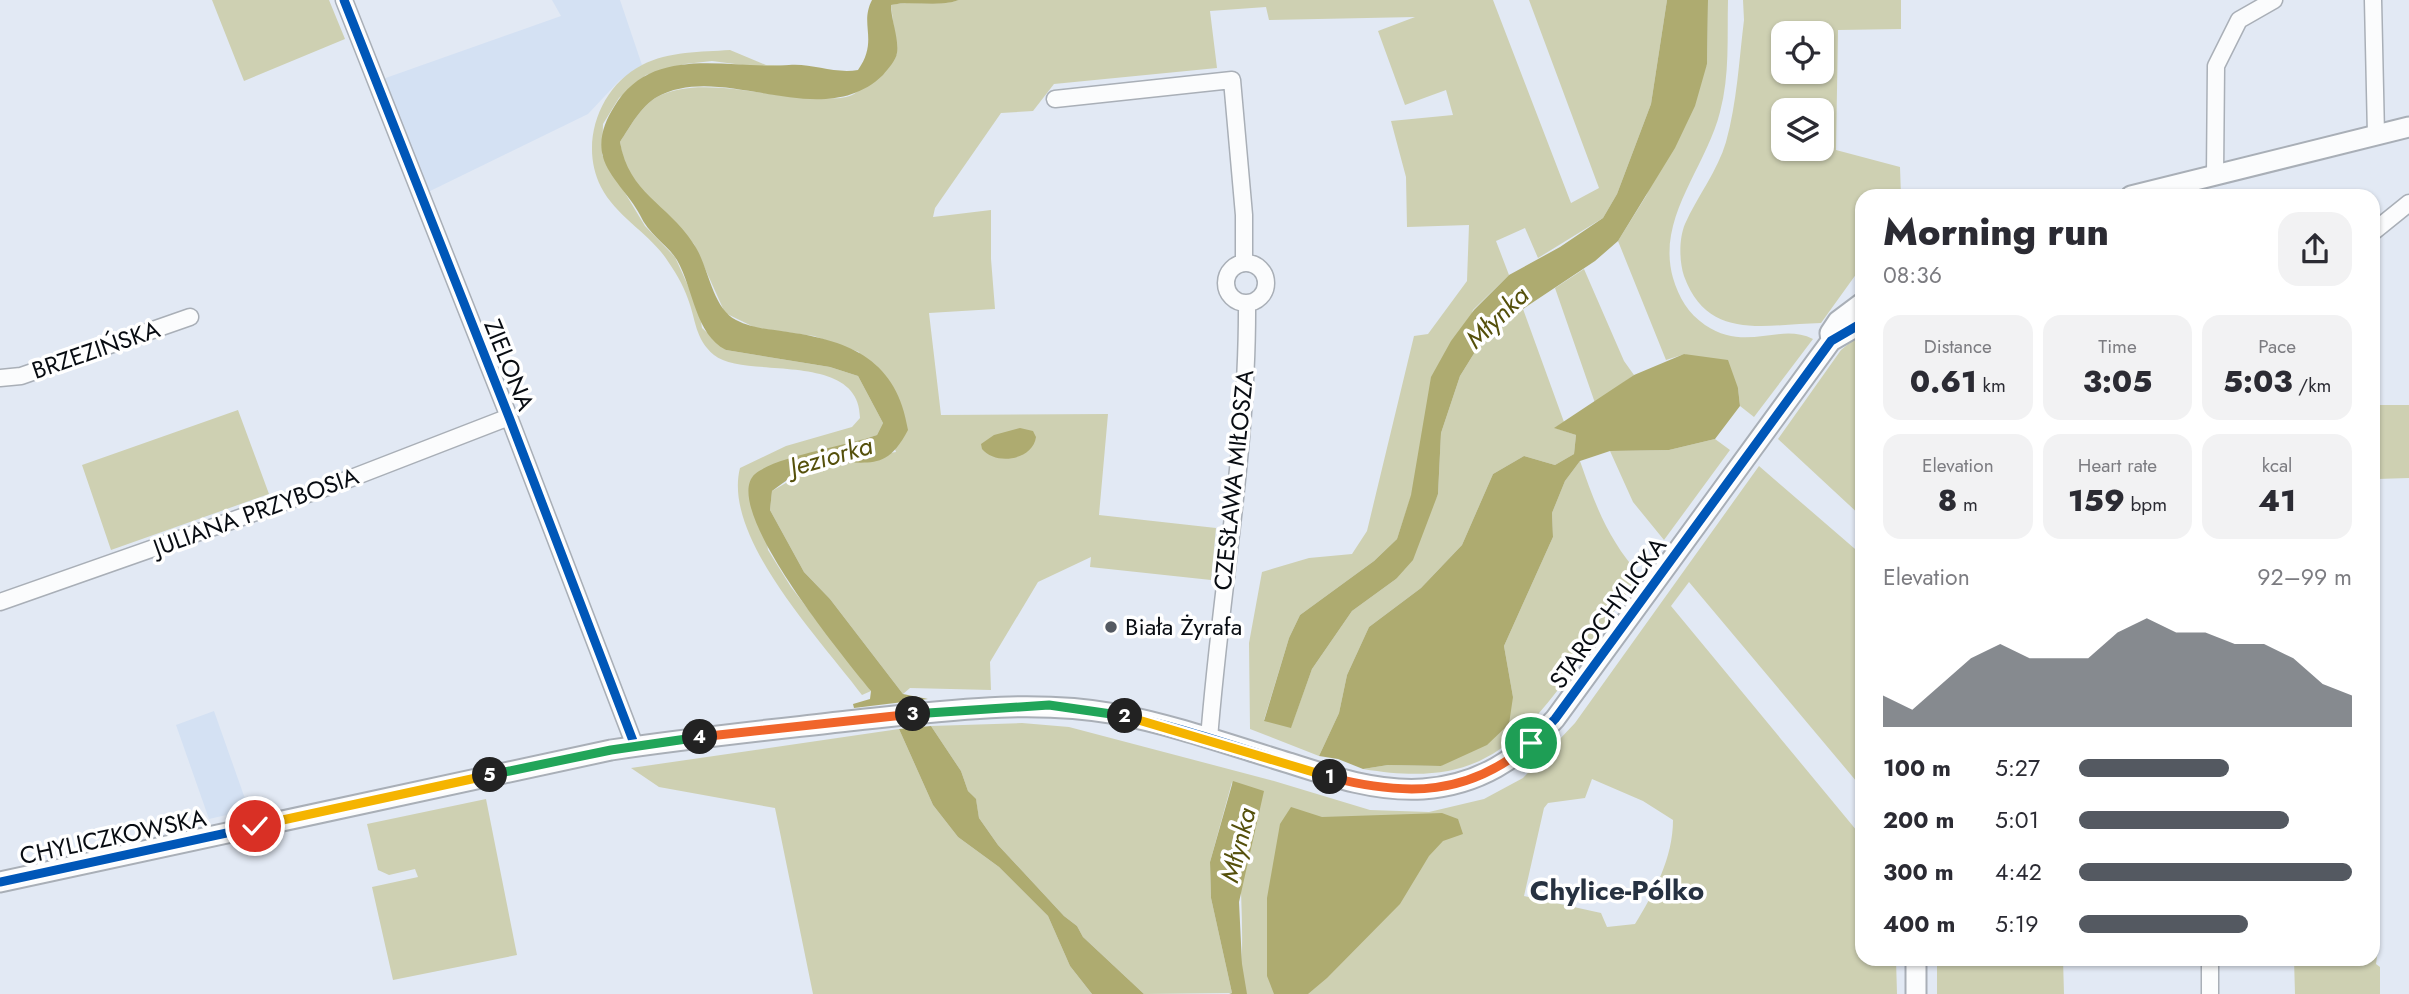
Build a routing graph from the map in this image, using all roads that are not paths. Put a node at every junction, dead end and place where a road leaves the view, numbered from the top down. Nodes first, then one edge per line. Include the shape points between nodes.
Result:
1 (344, 0) edge
2 (2274, 0) edge
3 (2373, 0) edge
4 (1055, 99) dead end
5 (2409, 127) edge
6 (2375, 135) junction
7 (2215, 175) junction
8 (2159, 189) edge
9 (2409, 203) edge
10 (2380, 226) edge
11 (1244, 263) junction
12 (1247, 303) junction
13 (1855, 308) edge
14 (190, 317) dead end
15 (1855, 327) edge
16 (1831, 341) junction
17 (0, 378) edge
18 (510, 418) junction
19 (0, 602) edge
20 (897, 716) joint
21 (1209, 739) junction
22 (635, 746) junction
23 (0, 881) edge
24 (1916, 966) edge
25 (2210, 966) edge
26 (1916, 994) edge
27 (2210, 994) edge

1 - 18 street, ZIELONA
2 - 7 street via 2239,20 2216,66
3 - 6 street
4 - 11 street via 1232,80
5 - 6 street
6 - 7 street
7 - 8 street
9 - 10 street
11 - 12 street via 1232,269 1225,286 1234,299
11 - 12 street via 1261,270 1266,282 1258,299
12 - 21 street, CZESŁAWA MIŁOSZA via 1247,372
13 - 16 street, STAROCHYLICKA via 1838,321 1830,333
14 - 17 street, BRZEZIŃSKA via 21,376
15 - 16 street, STAROCHYLICKA
16 - 21 street, STAROCHYLICKA via 1555,719 1510,761 1465,782 1401,788 1333,778
18 - 19 street, JULIANA PRZYBOSIA
18 - 22 street, ZIELONA
20 - 21 street, STAROCHYLICKA via 1049,705 1117,714
20 - 22 street, CHYLICZKOWSKA
22 - 23 street, CHYLICZKOWSKA
24 - 26 street
25 - 27 street

